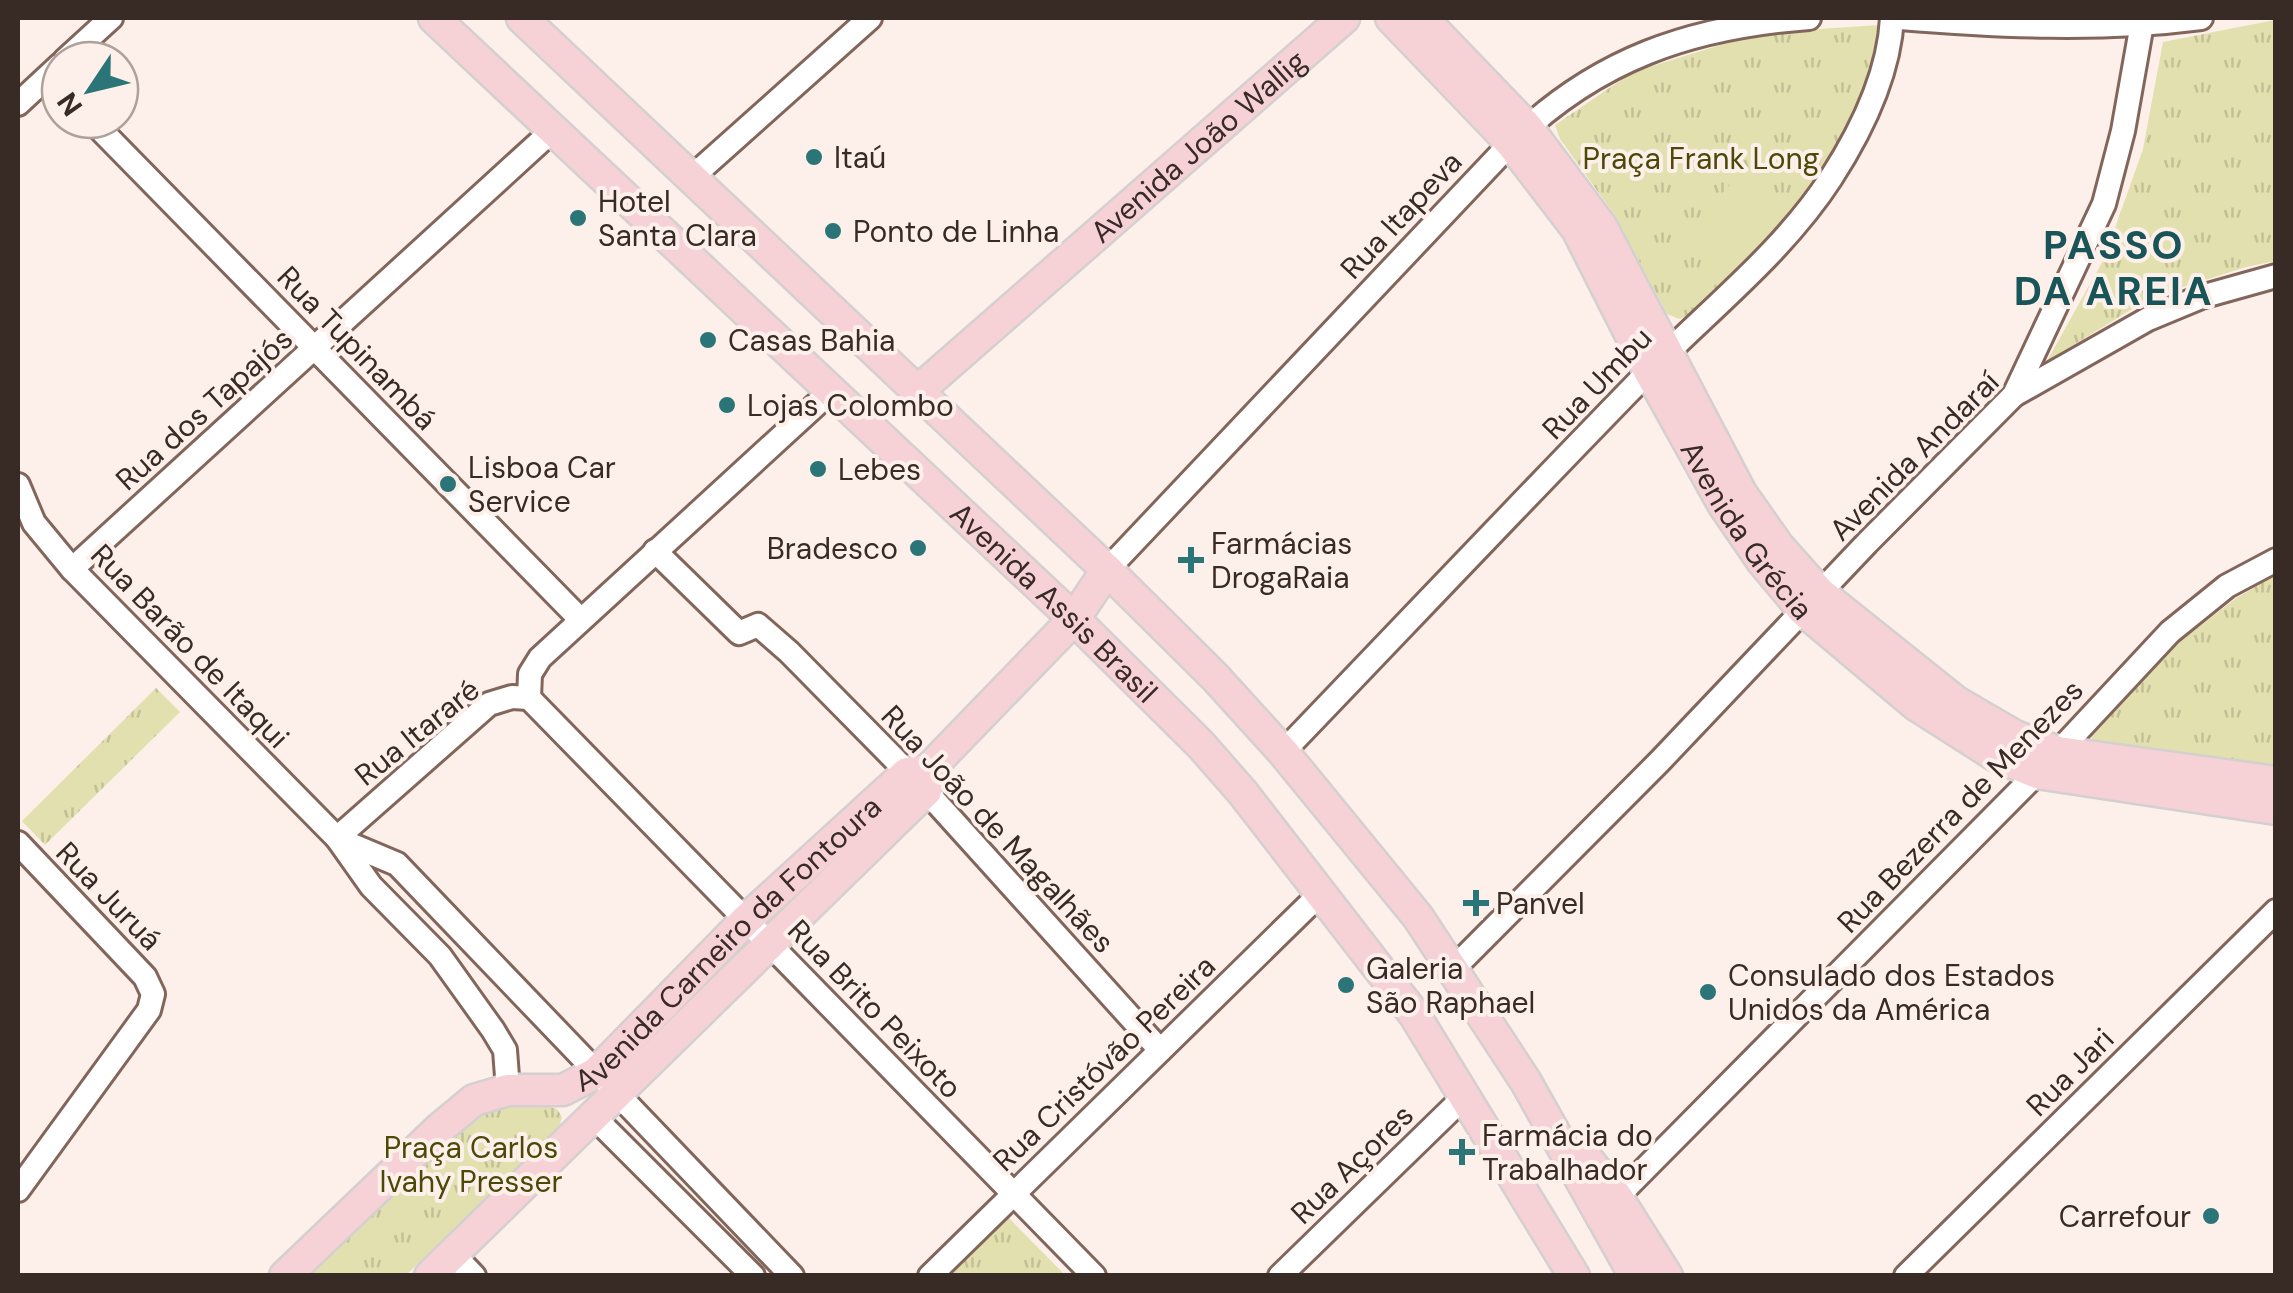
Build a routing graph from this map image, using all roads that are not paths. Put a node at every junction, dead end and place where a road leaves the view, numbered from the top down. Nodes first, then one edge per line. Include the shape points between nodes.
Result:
1 (111, 18) edge
2 (434, 18) edge
3 (522, 18) edge
4 (870, 18) edge
5 (1344, 18) edge
6 (1391, 18) edge
7 (1422, 18) edge
8 (1809, 18) edge
9 (1892, 18) edge
10 (1900, 18) edge
11 (2200, 18) edge
12 (2143, 21) edge
13 (89, 40) edge
14 (40, 86) edge
15 (18, 104) edge
16 (553, 130) junction
17 (1519, 135) junction
18 (111, 140) edge
19 (692, 178) junction
20 (2276, 276) edge
21 (316, 348) junction
22 (1658, 362) junction
23 (918, 391) junction
24 (830, 392) junction
25 (2014, 395) junction
26 (18, 484) edge
27 (655, 550) junction
28 (2276, 560) edge
29 (72, 569) junction
30 (1107, 570) junction
31 (1812, 601) junction
32 (1074, 618) junction
33 (580, 619) junction
34 (529, 698) junction
35 (1283, 752) junction
36 (2048, 762) junction
37 (921, 778) junction
38 (2276, 782) edge
39 (2276, 809) edge
40 (336, 838) junction
41 (18, 843) edge
42 (397, 864) junction
43 (371, 886) junction
44 (1321, 893) junction
45 (2276, 911) edge
46 (746, 920) junction
47 (768, 943) junction
48 (1452, 970) junction
49 (1160, 1050) junction
50 (607, 1084) junction
51 (508, 1090) junction
52 (1465, 1096) junction
53 (594, 1117) junction
54 (21, 1176) edge
55 (1013, 1194) junction
56 (1609, 1207) junction
57 (743, 1225) junction
58 (722, 1245) junction
59 (464, 1265) edge
60 (285, 1276) edge
61 (430, 1276) edge
62 (753, 1276) edge
63 (792, 1276) edge
64 (930, 1276) edge
65 (1094, 1276) edge
66 (1280, 1276) edge
67 (1574, 1276) edge
68 (1635, 1276) edge
69 (1667, 1276) edge
70 (1906, 1276) edge

1 - 13 street
2 - 16 main road, Avenida Assis Brasil
3 - 19 main road, Avenida Assis Brasil
4 - 19 street
5 - 23 main road, Avenida João Wallig
6 - 17 main road, Avenida Grécia
7 - 17 main road, Avenida Grécia
8 - 17 street, Rua Itapeva via 1748,22 1659,47 1582,85
9 - 22 street, Rua Umbu via 1881,76 1831,178 1752,272
10 - 12 street
11 - 12 street
12 - 25 street via 2104,204
14 - 15 street
16 - 21 street, Rua dos Tapajós
16 - 24 main road, Avenida Assis Brasil
17 - 22 main road, Avenida Grécia
17 - 30 street, Rua Itapeva
18 - 21 street, Rua Tupinambá
19 - 23 main road, Avenida Assis Brasil
20 - 25 street, Avenida Andaraí via 2148,319
21 - 29 street, Rua dos Tapajós
21 - 33 street, Rua Tupinambá
22 - 31 main road, Avenida Grécia
22 - 35 street, Rua Umbu
23 - 30 main road, Avenida Assis Brasil
24 - 27 street, Rua Itararé
24 - 32 main road, Avenida Assis Brasil
25 - 31 street, Avenida Andaraí
26 - 29 street, Rua Barão de Itaqui via 34,523
27 - 33 street, Rua Itararé
27 - 37 street, Rua João de Magalhães via 738,633 758,625
28 - 36 street, Rua Bezerra de Menezes via 2227,586 2170,632
29 - 40 street, Rua Barão de Itaqui
30 - 32 main road, Avenida Carneiro da Fontoura
30 - 35 main road, Avenida Assis Brasil
31 - 36 main road, Avenida Grécia
31 - 48 street, Avenida Andaraí
32 - 37 main road, Avenida Carneiro da Fontoura
32 - 44 main road, Avenida Assis Brasil via 1201,745
33 - 34 street, Rua Itararé via 540,658 530,674
34 - 40 street, Rua Itararé via 489,704
34 - 46 street, Rua Brito Peixoto
35 - 48 main road, Avenida Assis Brasil via 1418,917
36 - 38 main road, Avenida Grécia
36 - 39 main road, Avenida Grécia
36 - 56 street, Rua Bezerra de Menezes
37 - 46 main road, Avenida Carneiro da Fontoura
37 - 47 main road, Avenida Carneiro da Fontoura
37 - 49 street, Rua João de Magalhães
40 - 42 street, Rua Barão de Itaqui
40 - 43 street, Rua Barão de Itaqui
41 - 54 street, Rua Juruá via 145,977 153,994 149,1010
42 - 43 street
42 - 50 street, Rua Barão de Itaqui
43 - 51 street, Rua Barão de Itaqui via 440,956 493,1030 505,1050
44 - 49 street, Rua Cristóvão Pereira
44 - 52 main road, Avenida Assis Brasil via 1414,1014
45 - 70 street, Rua Jari
46 - 47 street, Rua Brito Peixoto
46 - 50 main road, Avenida Carneiro da Fontoura
47 - 50 main road, Avenida Carneiro da Fontoura
47 - 55 street, Rua Brito Peixoto
48 - 56 main road, Avenida Assis Brasil
49 - 55 street, Rua Cristóvão Pereira
50 - 51 main road, Avenida Carneiro da Fontoura
50 - 53 main road, Avenida Carneiro da Fontoura
50 - 57 street, Rua Barão de Itaqui
51 - 60 main road, Avenida Carneiro da Fontoura via 474,1100 450,1119
52 - 66 street, Rua Açores
52 - 67 main road, Avenida Assis Brasil
53 - 58 street
53 - 59 main road, Avenida Carneiro da Fontoura
55 - 64 street, Rua Cristóvão Pereira
55 - 65 street, Rua Brito Peixoto
56 - 68 main road
56 - 69 main road, Avenida Assis Brasil
57 - 58 street
57 - 63 street, Rua Barão de Itaqui
58 - 62 street
59 - 61 main road, Avenida Carneiro da Fontoura

